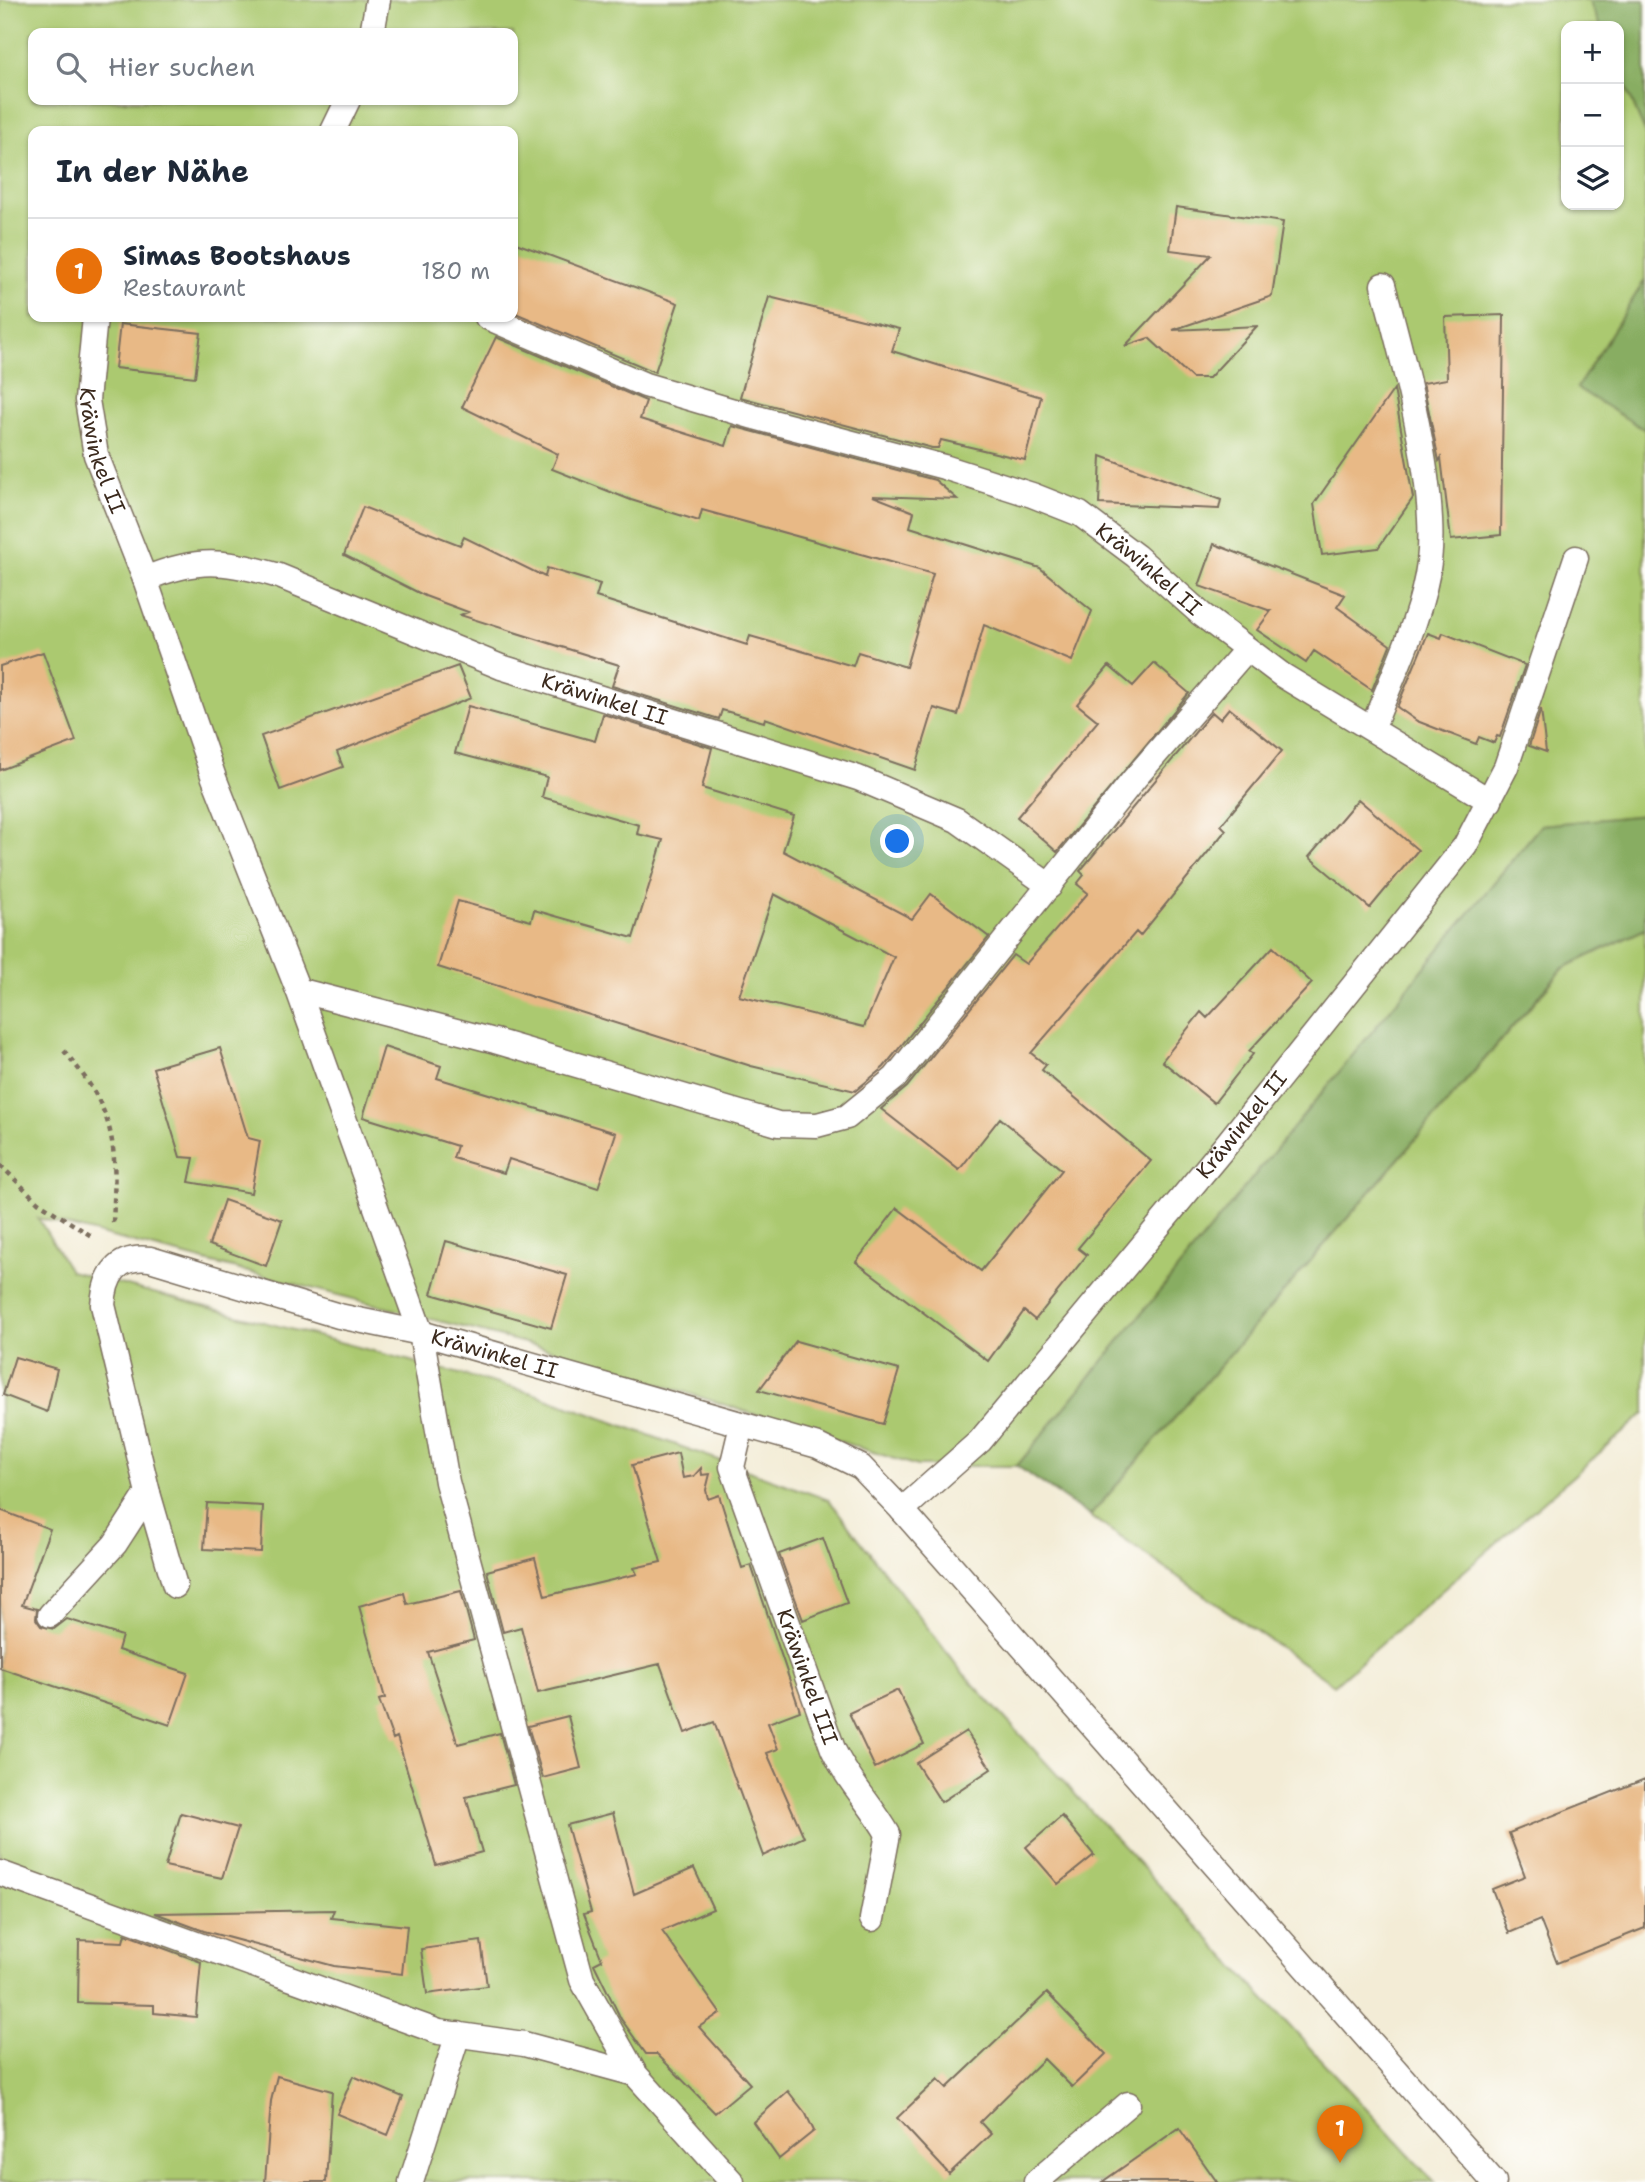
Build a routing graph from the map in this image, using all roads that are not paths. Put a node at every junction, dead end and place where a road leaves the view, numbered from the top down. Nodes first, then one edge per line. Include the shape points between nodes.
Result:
1 (378, 0) edge
2 (373, 28) edge
3 (345, 105) edge
4 (335, 126) edge
5 (1383, 285) dead end
6 (94, 322) edge
7 (500, 322) edge
8 (1576, 558) dead end
9 (145, 579) junction
10 (1247, 649) junction
11 (1373, 727) junction
12 (1490, 800) junction
13 (1050, 886) junction
14 (298, 989) junction
15 (421, 1333) junction
16 (742, 1425) junction
17 (148, 1493) junction
18 (902, 1510) junction
19 (175, 1586) dead end
20 (50, 1615) dead end
21 (0, 1873) edge
22 (872, 1920) dead end
23 (458, 2034) junction
24 (635, 2074) junction
25 (1128, 2104) dead end
26 (1490, 2178) edge
27 (411, 2182) edge
28 (732, 2182) edge
29 (1036, 2182) edge

1 - 2 lane
3 - 4 lane
5 - 11 lane via 1418,441 1430,561 1421,600
6 - 9 lane, Kräwinkel II via 87,382 92,437
7 - 10 lane, Kräwinkel II via 645,384 754,418 944,467 1057,505 1099,527
8 - 12 lane, Kräwinkel II via 1506,767
9 - 13 lane, Kräwinkel II via 176,566 203,562 245,566 279,576 500,667 914,799 957,820
9 - 14 lane, Kräwinkel II via 214,778
10 - 11 lane, Kräwinkel II via 1282,675
10 - 13 lane via 1135,778
11 - 12 lane, Kräwinkel II
12 - 18 lane, Kräwinkel II via 1465,846 1226,1145 980,1441
13 - 14 lane via 895,1078 863,1108 828,1124 762,1121
14 - 15 lane, Kräwinkel II
15 - 16 lane, Kräwinkel II
15 - 17 lane via 339,1316 142,1258 126,1260 106,1284 103,1305
15 - 24 lane via 447,1482 582,1980
16 - 18 lane, Kräwinkel II via 844,1457 861,1467
16 - 22 lane, Kräwinkel III via 732,1467 833,1749 845,1776 875,1810 888,1834
17 - 19 lane
17 - 20 lane via 115,1544
18 - 26 lane, Kräwinkel II
21 - 23 lane via 439,2032
23 - 24 lane via 524,2044
23 - 27 lane
24 - 28 lane
25 - 29 lane

